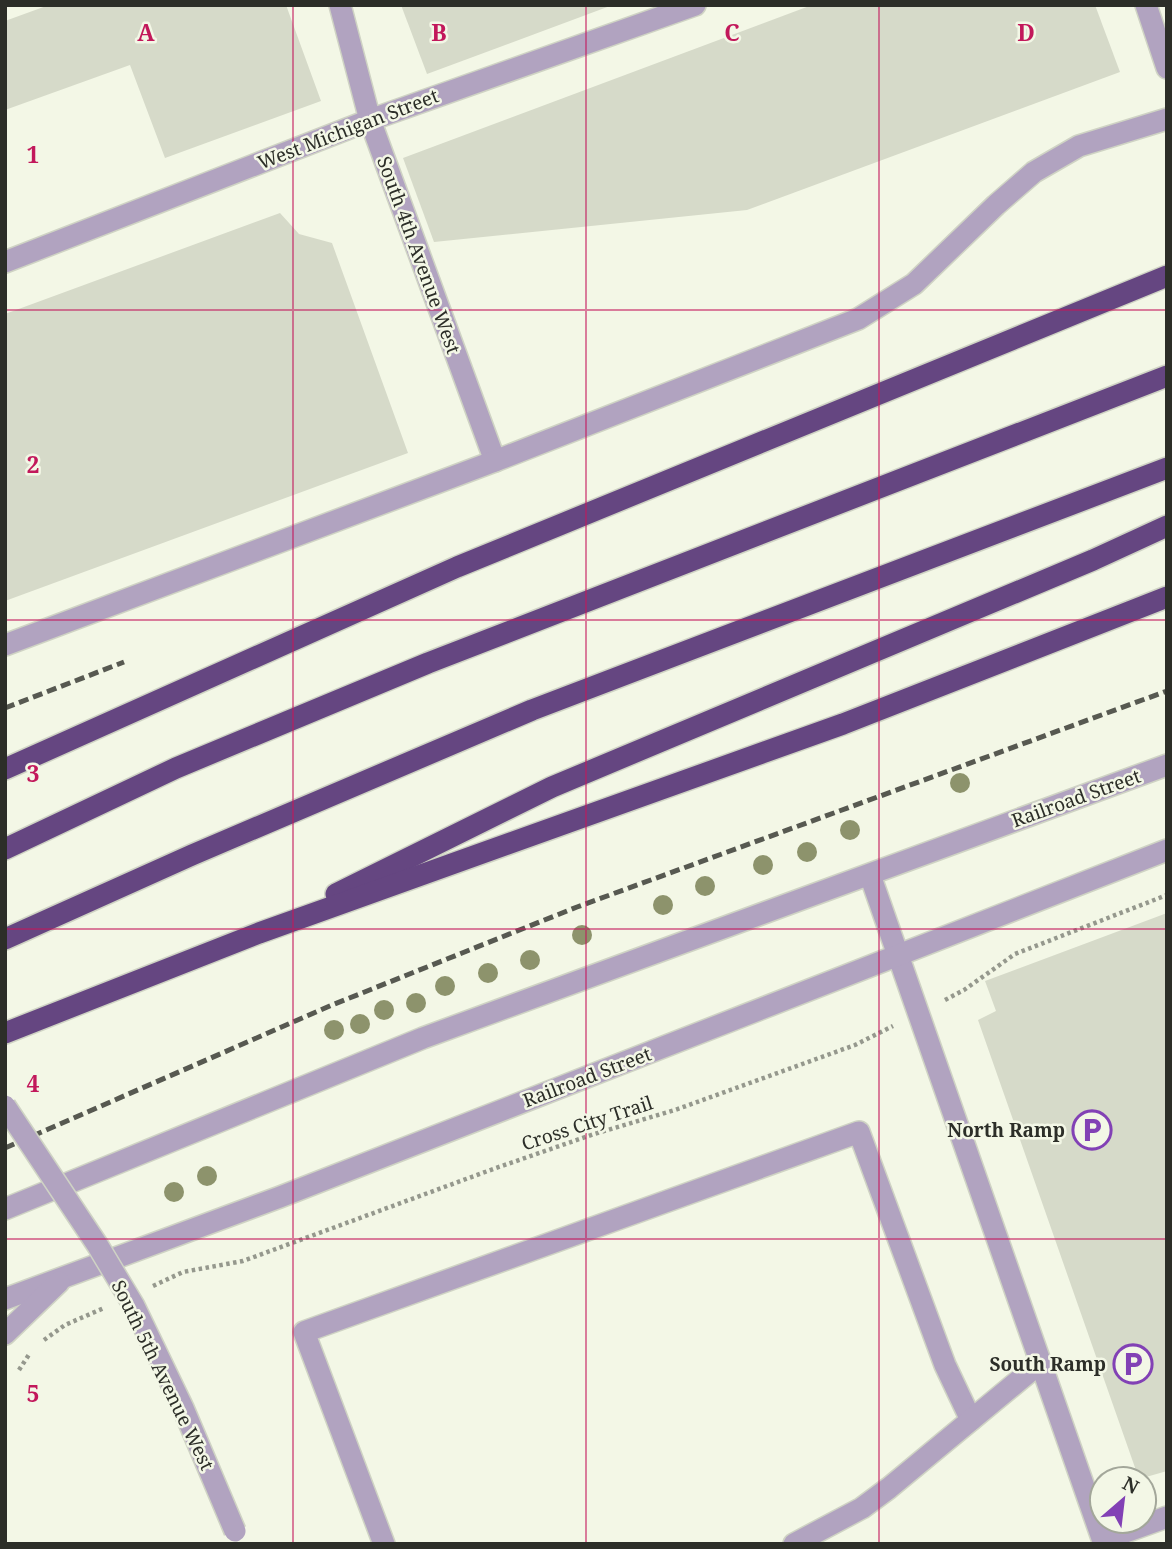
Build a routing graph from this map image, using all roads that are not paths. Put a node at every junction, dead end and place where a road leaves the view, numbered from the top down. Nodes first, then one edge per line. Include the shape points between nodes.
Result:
1 (340, 5) edge
2 (695, 5) edge
3 (1146, 5) edge
4 (1167, 68) edge
5 (369, 120) junction
6 (1167, 120) edge
7 (5, 262) edge
8 (1167, 276) edge
9 (1167, 376) edge
10 (495, 461) junction
11 (1167, 468) edge
12 (1167, 526) edge
13 (1167, 597) edge
14 (5, 645) edge
15 (1167, 765) edge
16 (5, 769) edge
17 (5, 849) edge
18 (1167, 850) edge
19 (870, 875) junction
20 (259, 933) junction
21 (5, 939) edge
22 (899, 956) junction
23 (5, 1033) edge
24 (5, 1106) edge
25 (5, 1209) edge
26 (67, 1274) junction
27 (5, 1299) edge
28 (5, 1334) edge
29 (1040, 1363) junction
30 (971, 1420) junction
31 (1167, 1517) edge
32 (238, 1538) edge
33 (1104, 1542) edge
34 (384, 1544) edge
35 (794, 1544) edge

1 - 5 street, South 4th Avenue West
2 - 5 street, West Michigan Street
3 - 4 street
5 - 7 street, West Michigan Street
5 - 10 street, South 4th Avenue West
6 - 10 street via 1079,146 1056,158 1016,187 914,284 858,319
8 - 16 highway via 457,567
9 - 17 highway via 428,663 176,768
10 - 14 street
11 - 21 highway via 531,710
12 - 20 highway via 552,787
13 - 20 highway via 843,724
15 - 19 street, Railroad Street
18 - 22 street, Railroad Street
19 - 22 street
19 - 25 street, Railroad Street via 423,1038
20 - 23 highway
22 - 26 street, Railroad Street via 280,1197
22 - 29 street
24 - 32 street, South 5th Avenue West, bridge via 134,1306
26 - 27 street, Railroad Street
26 - 28 street
29 - 30 street
29 - 33 street
30 - 34 street via 945,1365 859,1132 304,1332
30 - 35 street via 862,1508
31 - 33 street

